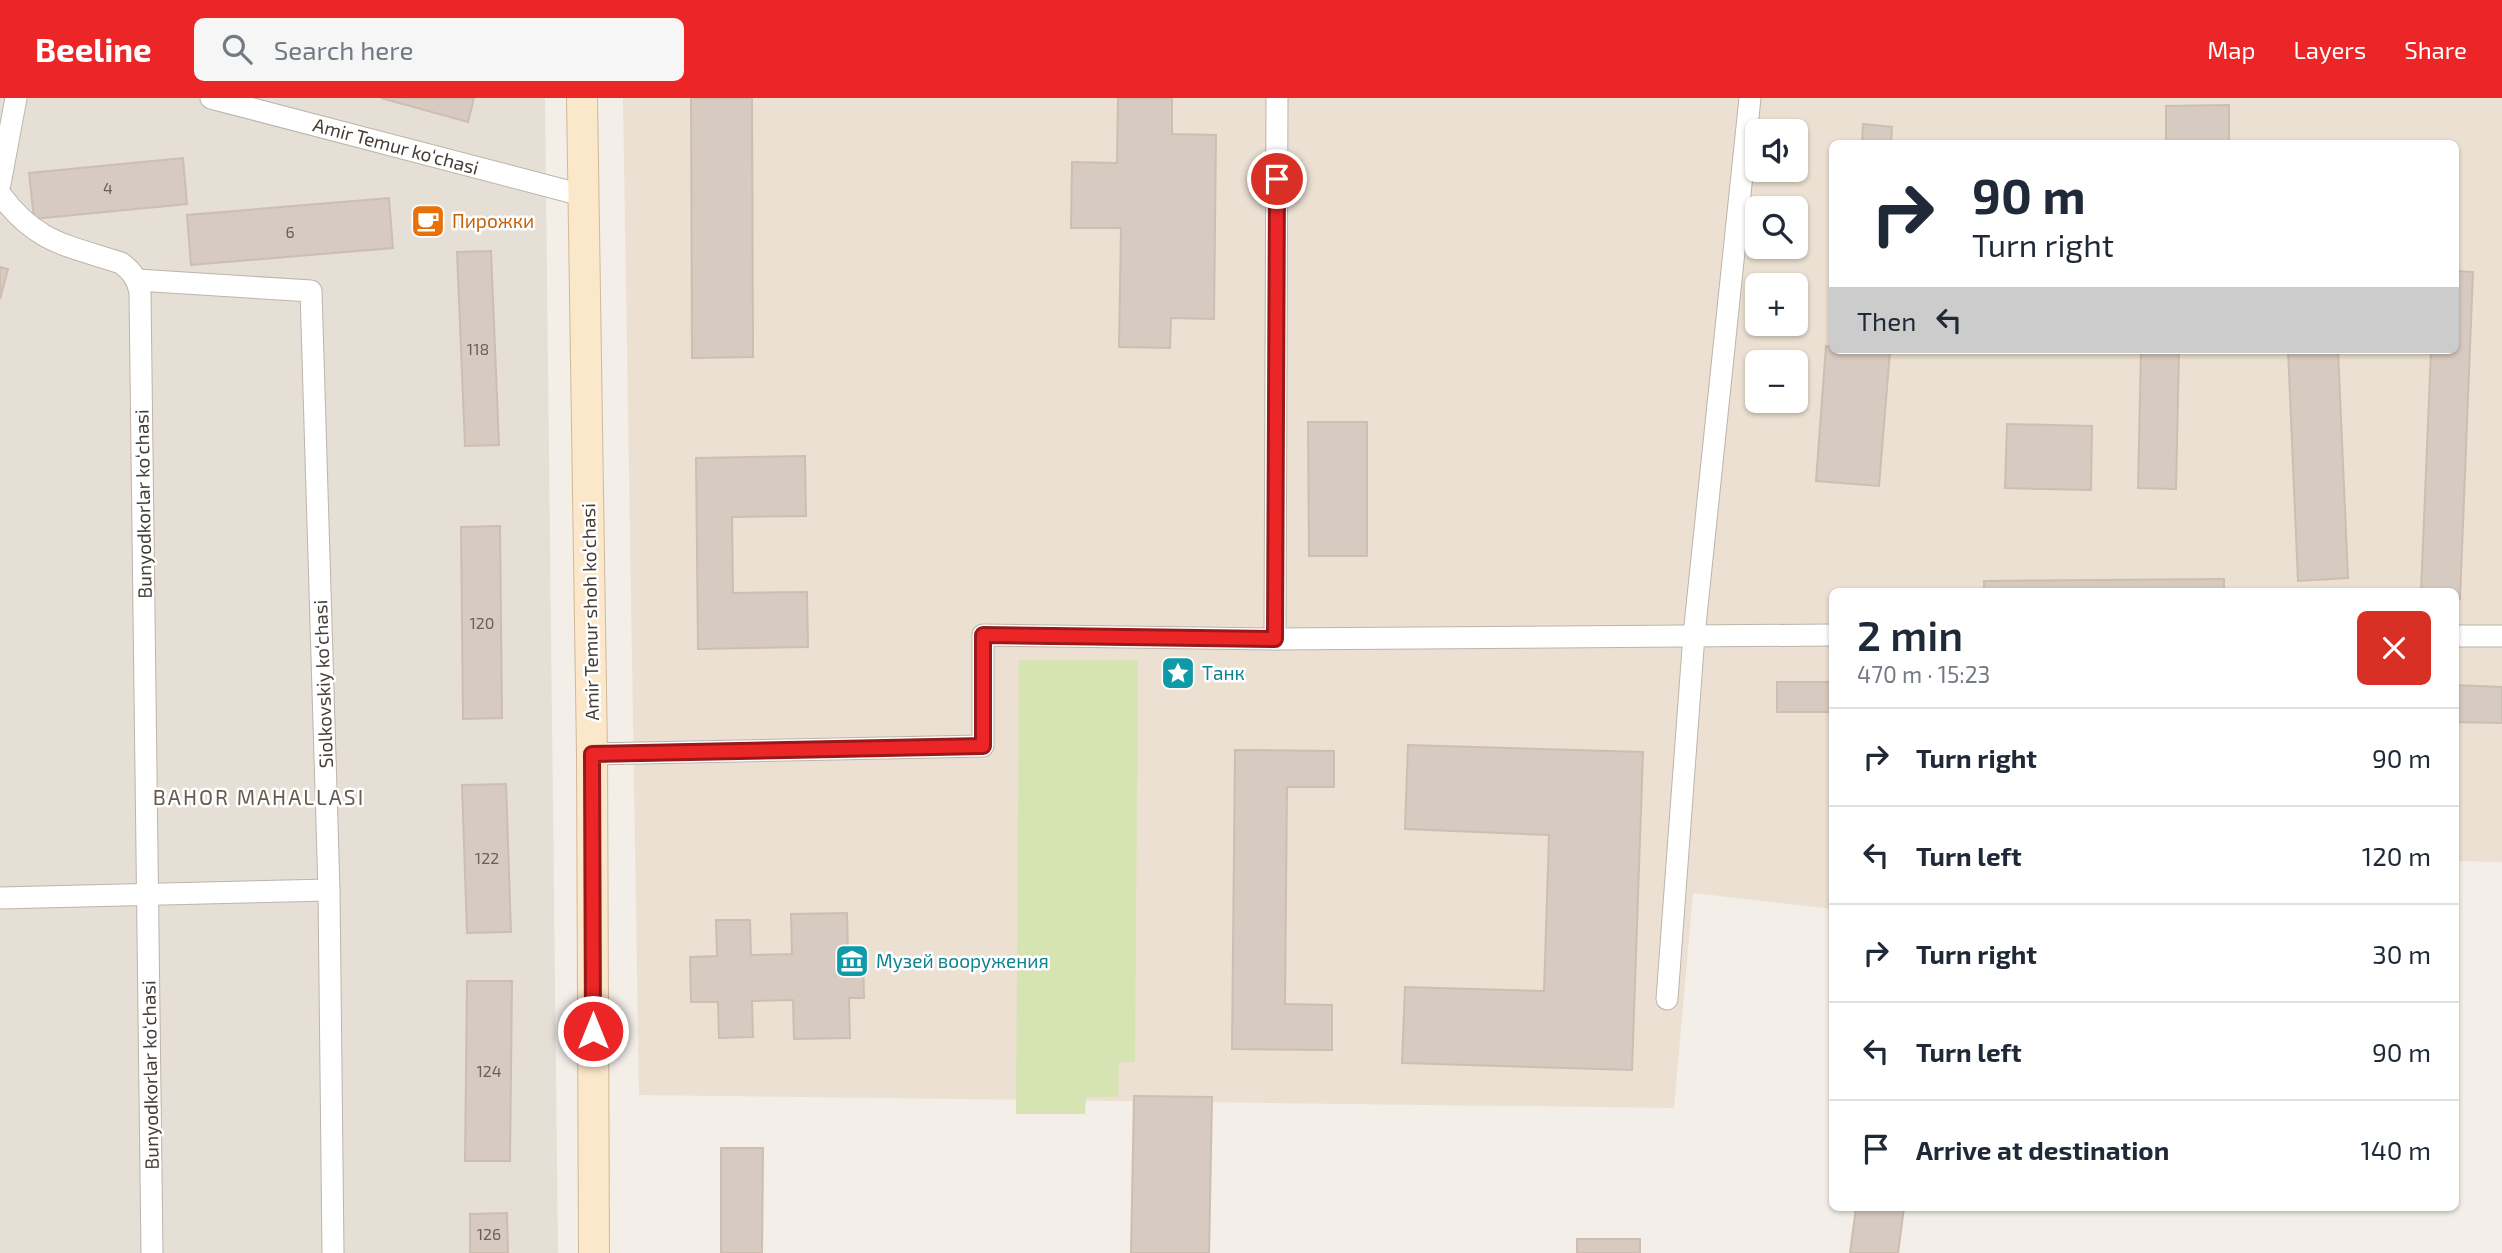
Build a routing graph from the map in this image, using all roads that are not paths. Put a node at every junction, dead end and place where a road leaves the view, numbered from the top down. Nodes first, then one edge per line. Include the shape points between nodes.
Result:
1 (16, 98) edge
2 (211, 98) edge
3 (582, 98) edge
4 (1277, 98) edge
5 (1750, 98) edge
6 (0, 184) edge
7 (0, 194) edge
8 (582, 195) junction
9 (137, 280) junction
10 (1694, 635) junction
11 (1829, 635) edge
12 (2459, 636) edge
13 (2502, 636) edge
14 (1275, 639) junction
15 (592, 754) junction
16 (330, 890) junction
17 (148, 896) junction
18 (0, 898) edge
19 (1667, 999) dead end
20 (152, 1253) edge
21 (333, 1253) edge
22 (594, 1253) edge

1 - 6 street
2 - 8 street, Amir Temur ko‘chasi
3 - 8 main road, Amir Temur shoh ko‘chasi
4 - 14 street
5 - 10 street
7 - 9 street via 15,214 45,238 121,263
8 - 15 main road, Amir Temur shoh ko‘chasi
9 - 16 street, Siolkovskiy ko‘chasi via 311,290
9 - 17 street, Bunyodkorlar ko‘chasi
10 - 11 street
10 - 14 street
10 - 19 street
12 - 13 street
14 - 15 street via 983,635 983,746
15 - 22 main road, Amir Temur shoh ko‘chasi
16 - 17 street
16 - 21 street, Siolkovskiy ko‘chasi
17 - 18 street
17 - 20 street, Bunyodkorlar ko‘chasi

